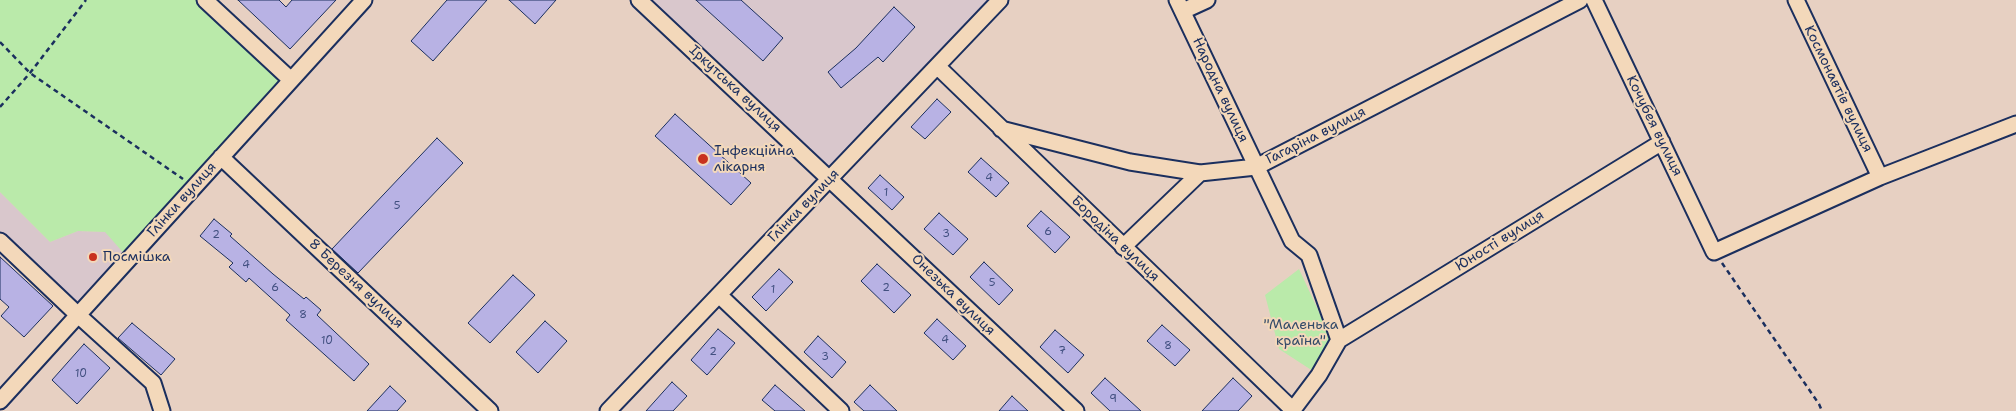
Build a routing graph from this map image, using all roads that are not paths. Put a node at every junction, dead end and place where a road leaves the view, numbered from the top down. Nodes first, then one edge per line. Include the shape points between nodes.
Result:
1 (205, 0) edge
2 (364, 0) edge
3 (639, 0) edge
4 (1000, 0) edge
5 (1207, 0) edge
6 (1580, 0) edge
7 (1594, 0) edge
8 (1796, 0) edge
9 (1180, 6) edge
10 (938, 67) junction
11 (291, 80) junction
12 (2016, 124) edge
13 (1001, 129) junction
14 (1662, 142) junction
15 (221, 157) junction
16 (1256, 167) junction
17 (1200, 172) junction
18 (1880, 177) junction
19 (831, 178) junction
20 (0, 241) edge
21 (1123, 247) junction
22 (719, 295) junction
23 (78, 316) junction
24 (1339, 340) junction
25 (0, 401) edge
26 (162, 411) edge
27 (490, 411) edge
28 (608, 411) edge
29 (841, 411) edge
30 (1076, 411) edge
31 (1293, 411) edge

1 - 11 street
2 - 11 street, Глінки вулиця
3 - 19 street, Іркутська вулиця
4 - 10 street, Глінки вулиця
5 - 9 street
6 - 16 street, Гагаріна вулиця
7 - 14 street, Кочубея вулиця
8 - 18 street, Космонавтів вулиця
9 - 16 street, Народна вулиця
10 - 13 street, Бородіна вулиця
10 - 19 street, Глінки вулиця
11 - 15 street, Глінки вулиця
12 - 18 street
13 - 17 street, Гагаріна вулиця via 1130,162
13 - 21 street, Бородіна вулиця
14 - 18 street, Кочубея вулиця via 1714,252
14 - 24 street, Юності вулиця
15 - 23 street, Глінки вулиця
15 - 27 street, 8 Березня вулиця
16 - 17 street, Гагаріна вулиця
16 - 24 street, Народна вулиця via 1292,241 1309,255
17 - 21 street
19 - 22 street, Глінки вулиця
19 - 30 street, Онезька вулиця
20 - 23 street
21 - 31 street, Бородіна вулиця
22 - 28 street, Глінки вулиця
22 - 29 street
23 - 25 street, Глінки вулиця
23 - 26 street via 154,383
24 - 31 street

